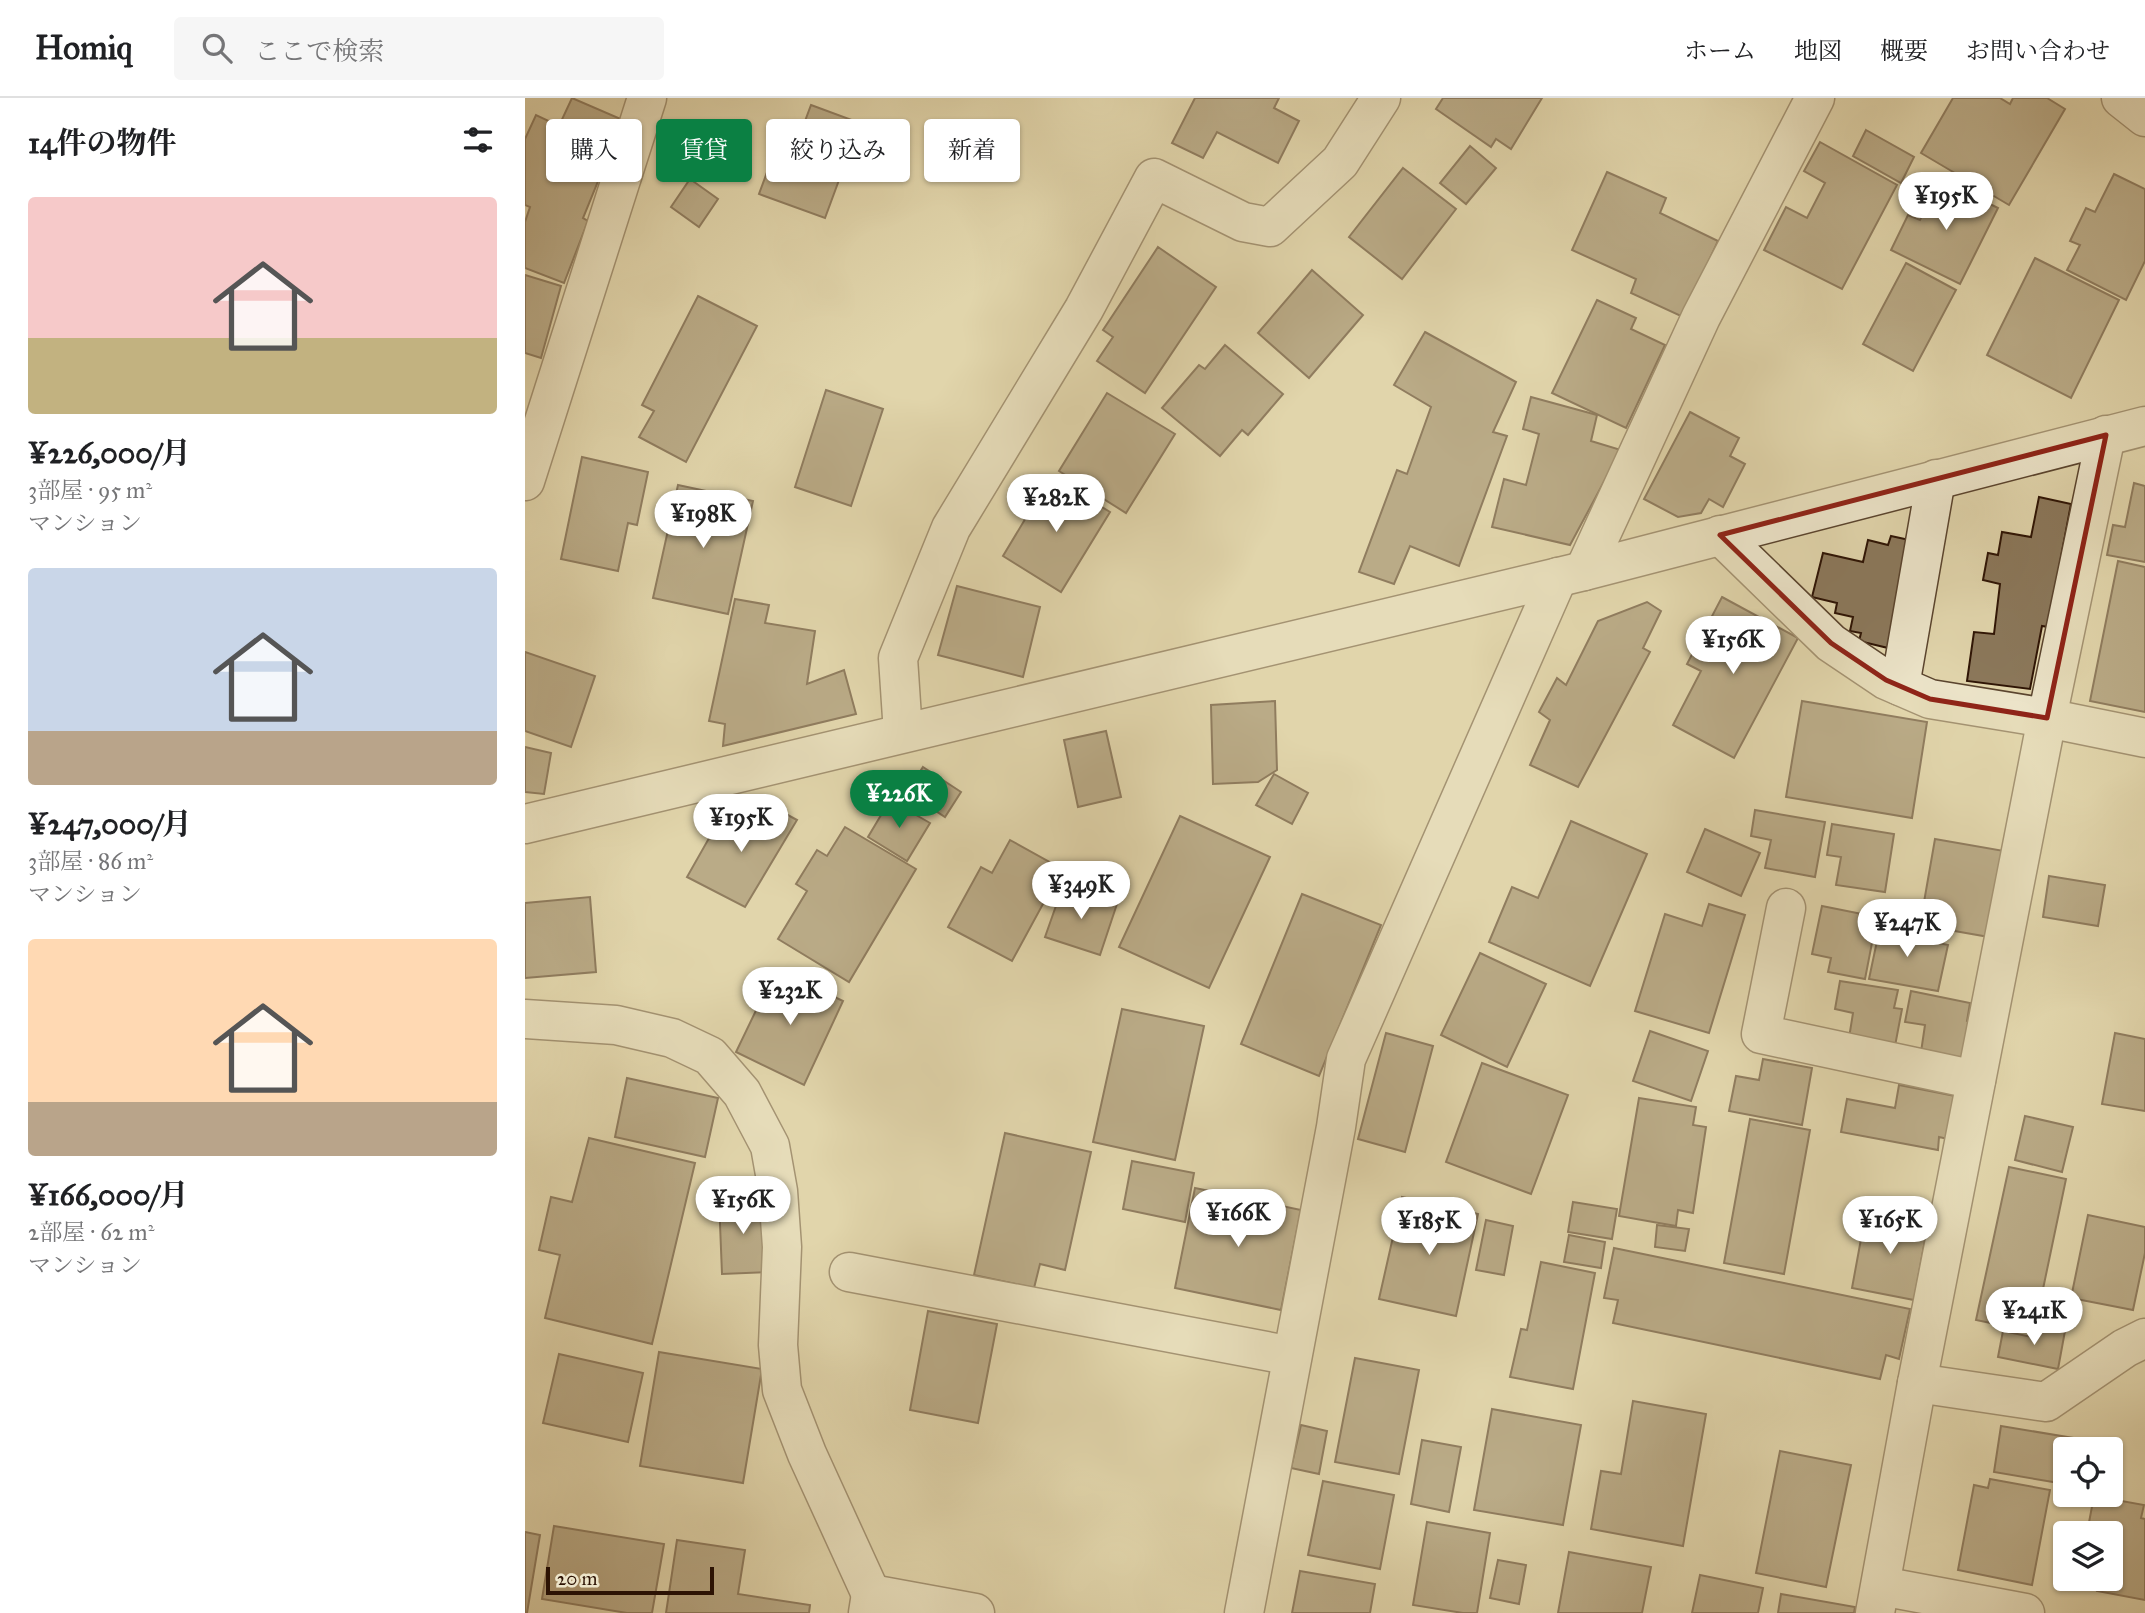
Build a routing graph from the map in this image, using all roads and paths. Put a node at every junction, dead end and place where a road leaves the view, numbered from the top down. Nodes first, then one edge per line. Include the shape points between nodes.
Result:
1 (647, 98) edge
2 (1381, 98) edge
3 (1815, 98) edge
4 (2121, 98) edge
5 (2145, 117) edge
6 (2145, 426) edge
7 (2106, 435) junction
8 (1936, 479) junction
9 (525, 481) edge
10 (1720, 535) junction
11 (1571, 574) junction
12 (1900, 686) junction
13 (2047, 718) junction
14 (902, 733) junction
15 (2145, 738) edge
16 (525, 824) edge
17 (1786, 908) dead end
18 (525, 1019) edge
19 (1976, 1080) junction
20 (849, 1272) dead end
21 (2145, 1338) edge
22 (1292, 1356) junction
23 (1917, 1383) junction
24 (1878, 1599) edge
25 (870, 1603) edge
26 (975, 1613) edge
27 (1244, 1613) edge
28 (2025, 1613) edge

1 - 9 street
2 - 14 street via 1340,162 1270,228 1243,222 1154,178 1084,309 951,528 898,658
3 - 11 street
4 - 5 street
6 - 7 street
7 - 8 street
7 - 13 street
8 - 10 street
8 - 12 street
10 - 11 street
10 - 12 street via 1831,643
11 - 14 street
11 - 22 street via 1346,1059
12 - 13 street via 1930,699
13 - 15 street
13 - 19 street
14 - 16 street
17 - 19 street via 1761,1034
18 - 25 street via 616,1024 672,1038 710,1056 742,1093 770,1146 778,1191 782,1390
19 - 23 street
20 - 22 street
21 - 23 street via 2046,1402
22 - 27 street
23 - 24 street
24 - 28 street
25 - 26 street

